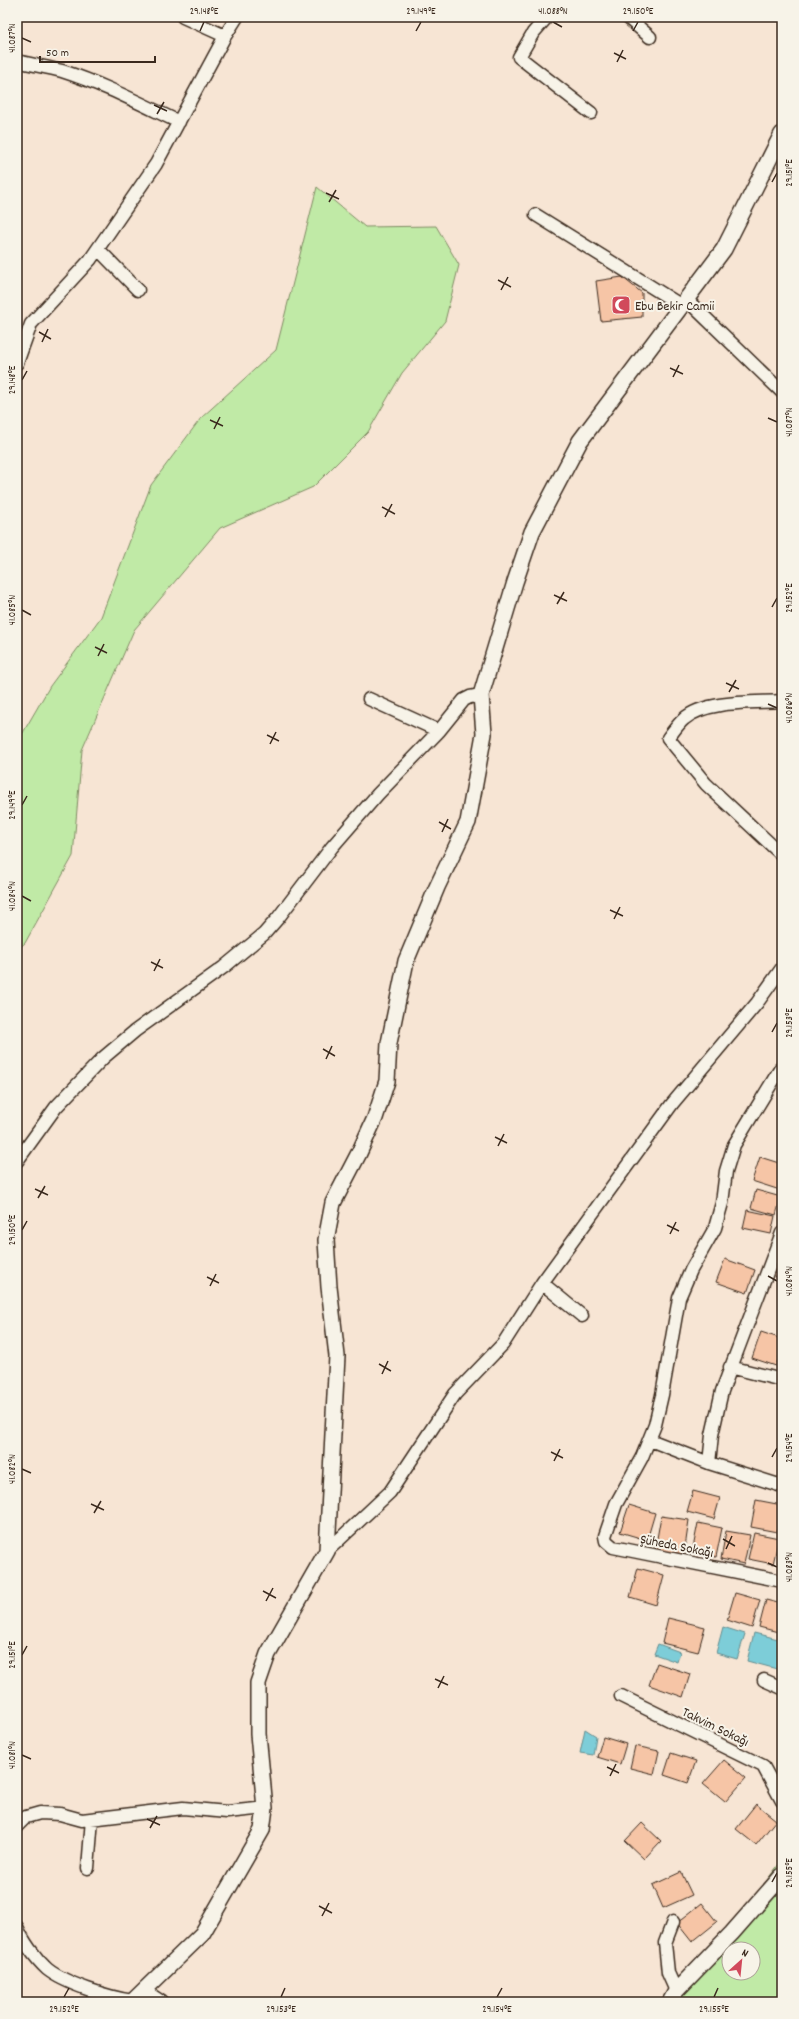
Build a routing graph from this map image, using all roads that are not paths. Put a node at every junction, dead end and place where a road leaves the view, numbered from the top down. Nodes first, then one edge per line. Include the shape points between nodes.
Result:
1 (183, 17) edge
2 (237, 17) edge
3 (547, 17) edge
4 (627, 17) edge
5 (225, 36) junction
6 (650, 37) dead end
7 (17, 61) edge
8 (591, 113) dead end
9 (179, 122) junction
10 (782, 134) edge
11 (536, 215) dead end
12 (98, 249) junction
13 (138, 290) dead end
14 (684, 303) junction
15 (17, 363) edge
16 (782, 392) edge
17 (481, 695) junction
18 (369, 699) dead end
19 (782, 701) edge
20 (439, 731) junction
21 (782, 855) edge
22 (782, 968) edge
23 (782, 1066) edge
24 (17, 1161) edge
25 (782, 1233) edge
26 (542, 1283) junction
27 (582, 1316) dead end
28 (730, 1367) junction
29 (782, 1380) edge
30 (650, 1440) junction
31 (709, 1463) junction
32 (782, 1486) edge
33 (327, 1551) junction
34 (782, 1581) edge
35 (764, 1680) dead end
36 (782, 1688) edge
37 (621, 1696) dead end
38 (782, 1801) edge
39 (265, 1808) junction
40 (92, 1819) junction
41 (17, 1826) edge
42 (88, 1868) dead end
43 (782, 1876) edge
44 (673, 1922) dead end
45 (17, 1927) edge
46 (145, 1991) junction
47 (673, 1996) edge
48 (132, 2002) edge
49 (162, 2002) edge

1 - 5 street
2 - 5 street
3 - 8 street via 533,33 519,57
4 - 6 street
5 - 9 street
7 - 9 street via 87,80
9 - 12 street via 156,164
10 - 14 street via 724,249
11 - 14 street
12 - 13 street
12 - 15 street via 31,324
14 - 16 street
14 - 17 street via 580,441 532,532
17 - 20 street via 464,700
17 - 33 street via 484,734 468,822 406,961 390,1043 386,1081 359,1153 333,1203 326,1240 337,1356
18 - 20 street
19 - 21 street via 704,708 684,718 668,738 706,784
20 - 24 street via 357,818 264,934 103,1058 56,1107
22 - 26 street via 757,1003 672,1104
23 - 30 street via 734,1144 715,1228 691,1270 679,1298 662,1395
25 - 28 street
26 - 27 street
26 - 33 street via 503,1344 455,1394 390,1492
28 - 29 street
28 - 31 street via 712,1435
30 - 31 street
30 - 34 street, Şüheda Sokağı via 616,1504 605,1531 606,1541 613,1547
31 - 32 street
33 - 39 street via 268,1654 258,1683 258,1734
35 - 36 street
37 - 38 street, Takvim Sokağı via 763,1766
39 - 40 street via 227,1812 183,1808
39 - 46 street via 262,1830 202,1934
40 - 41 street via 82,1820 60,1814 40,1813 26,1817
40 - 42 street
43 - 47 street
44 - 47 street via 665,1943
45 - 48 street via 22,1938 48,1969 86,1988 115,1999
46 - 48 street
46 - 49 street

